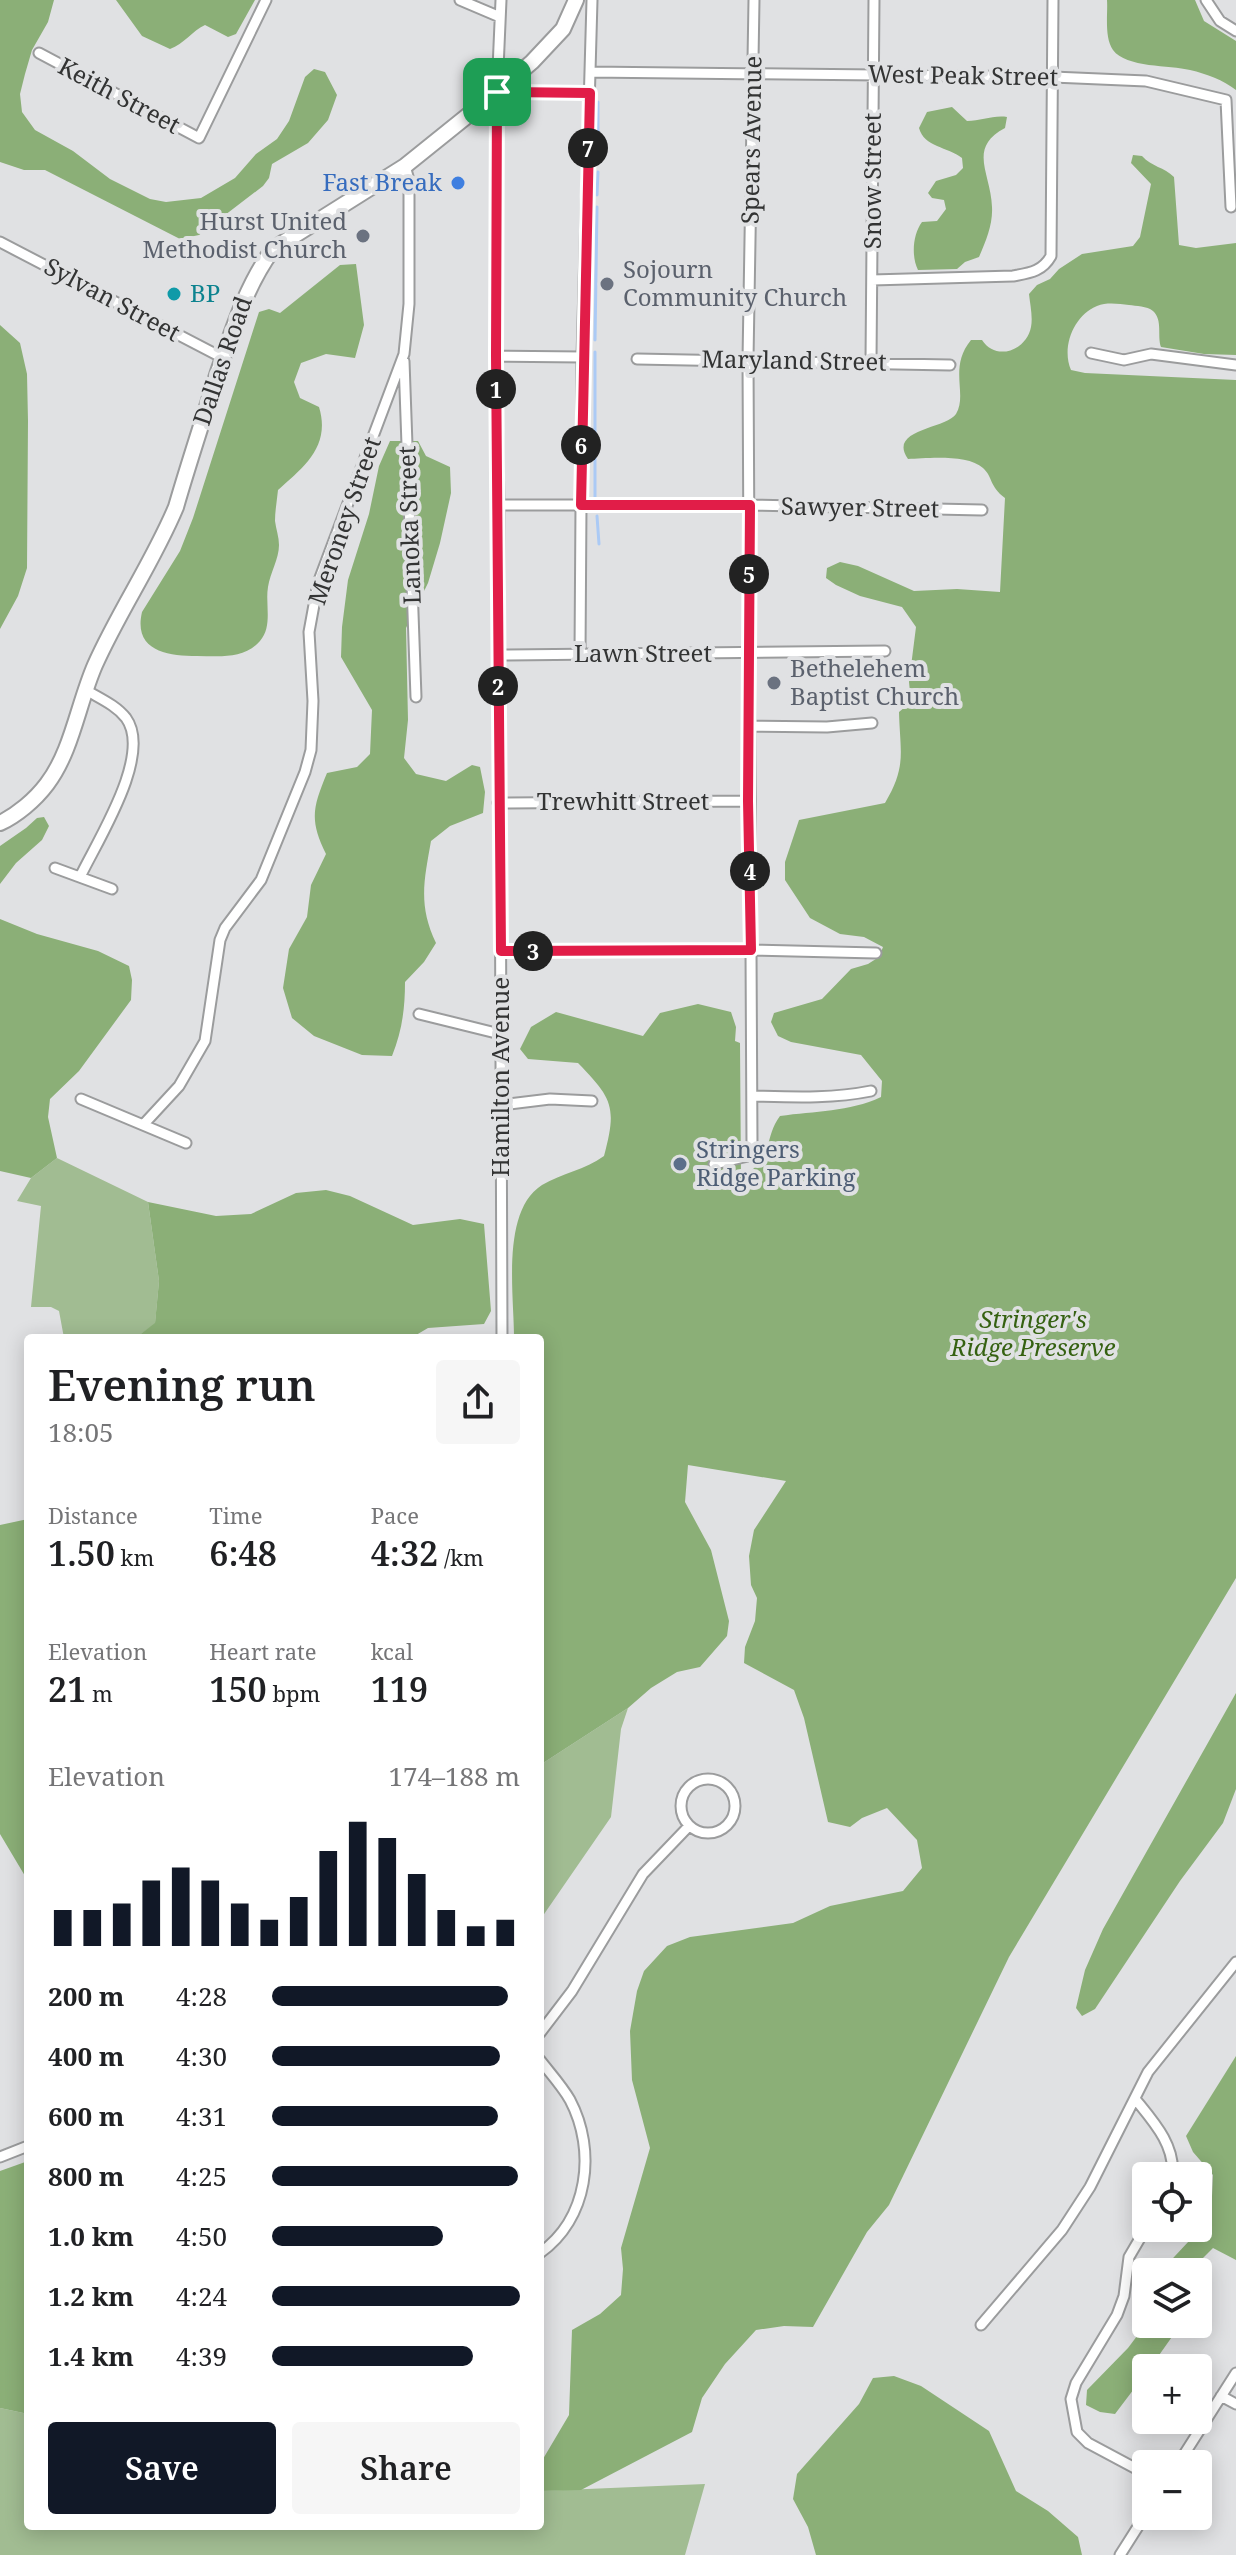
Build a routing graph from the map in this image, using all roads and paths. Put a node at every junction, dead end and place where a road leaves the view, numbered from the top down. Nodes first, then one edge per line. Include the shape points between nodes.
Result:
1 (266, 0) edge
2 (460, 0) edge
3 (501, 0) edge
4 (576, 0) edge
5 (592, 0) edge
6 (754, 0) edge
7 (874, 0) edge
8 (1053, 0) edge
9 (1206, 0) edge
10 (500, 17) junction
11 (1236, 31) edge
12 (39, 53) dead end
13 (590, 72) junction
14 (754, 73) junction
15 (873, 75) junction
16 (1053, 77) junction
17 (497, 92) junction
18 (590, 93) junction
19 (405, 166) junction
20 (1231, 207) dead end
21 (0, 242) edge
22 (872, 280) junction
23 (1091, 353) dead end
24 (404, 354) junction
25 (496, 356) junction
26 (582, 357) junction
27 (223, 358) junction
28 (637, 359) dead end
29 (748, 360) junction
30 (871, 362) junction
31 (950, 365) dead end
32 (1236, 365) edge
33 (499, 505) junction
34 (581, 505) junction
35 (750, 505) junction
36 (982, 510) dead end
37 (885, 651) dead end
38 (749, 653) junction
39 (580, 654) junction
40 (498, 655) junction
41 (86, 690) junction
42 (416, 697) dead end
43 (872, 723) dead end
44 (749, 726) junction
45 (748, 801) junction
46 (498, 803) junction
47 (0, 823) edge
48 (55, 868) dead end
49 (80, 877) junction
50 (112, 889) dead end
51 (751, 950) junction
52 (501, 951) junction
53 (876, 953) dead end
54 (419, 1014) dead end
55 (500, 1034) junction
56 (871, 1091) dead end
57 (752, 1096) junction
58 (81, 1099) dead end
59 (592, 1101) dead end
60 (501, 1105) junction
61 (143, 1125) junction
62 (186, 1143) dead end
63 (714, 1164) dead end
64 (502, 1334) edge
65 (689, 1826) junction
66 (1236, 1962) edge
67 (544, 2028) edge
68 (544, 2065) edge
69 (1136, 2100) junction
70 (24, 2148) edge
71 (0, 2157) edge
72 (1172, 2162) edge
73 (1138, 2242) edge
74 (544, 2250) edge
75 (981, 2325) dead end
76 (1236, 2373) edge
77 (1221, 2396) junction
78 (1236, 2404) edge
79 (1187, 2450) edge
80 (1132, 2467) edge
81 (1136, 2530) edge
82 (1120, 2555) edge

1 - 12 street, Keith Street via 199,138
2 - 10 street
3 - 10 street, Hamilton Avenue
4 - 17 street, Dallas Road via 563,29
5 - 13 street
6 - 14 street, Spears Avenue
7 - 15 street, Snow Street
8 - 16 street
9 - 11 street via 1220,21
10 - 17 street, Hamilton Avenue
13 - 14 street, West Peak Street
13 - 18 street
14 - 15 street, West Peak Street
14 - 29 street, Spears Avenue
15 - 16 street, West Peak Street
15 - 22 street, Snow Street
16 - 20 street, West Peak Street via 1146,81 1226,100
16 - 22 street via 1051,256 1045,266 1013,276
17 - 18 street
17 - 19 street, Dallas Road
17 - 25 street, Hamilton Avenue
18 - 26 street
19 - 24 street, Meroney Street via 409,304
19 - 27 street, Dallas Road via 273,249 249,285
21 - 27 street, Sylvan Street
22 - 30 street, Snow Street
23 - 32 street via 1124,360 1151,354
24 - 42 street, Lanoka Street
24 - 61 street, Meroney Street via 318,583 309,632 313,701 305,772 261,880 220,940 205,1041 179,1086
25 - 26 street
25 - 33 street, Hamilton Avenue
26 - 34 street
27 - 41 street, Dallas Road via 166,531 111,629
28 - 29 street, Maryland Street
29 - 30 street, Maryland Street
29 - 35 street, Spears Avenue
30 - 31 street, Maryland Street
33 - 34 street, Sawyer Street
33 - 40 street, Hamilton Avenue
34 - 35 street, Sawyer Street
34 - 39 street
35 - 36 street, Sawyer Street
35 - 38 street, Spears Avenue
37 - 38 street, Lawn Street
38 - 39 street, Lawn Street
38 - 44 street, Spears Avenue
39 - 40 street, Lawn Street
40 - 46 street, Hamilton Avenue
41 - 47 street, Dallas Road via 46,785
41 - 49 street via 126,719 134,748 130,772
43 - 44 street
44 - 45 street, Spears Avenue
45 - 46 street, Trewhitt Street
45 - 51 street, Spears Avenue
46 - 52 street, Hamilton Avenue
48 - 49 street
49 - 50 street
51 - 52 street
51 - 53 street
51 - 57 street, Spears Avenue
52 - 55 street, Hamilton Avenue
54 - 55 street
55 - 60 street, Hamilton Avenue
56 - 57 street via 804,1098
57 - 63 street, Spears Avenue via 748,1156
58 - 61 street
59 - 60 street
60 - 64 street, Hamilton Avenue
61 - 62 street
65 - 65 street via 681,1804 689,1787 708,1779 727,1787 735,1804 728,1824 709,1833
65 - 67 street via 643,1874
66 - 69 street via 1148,2072
68 - 74 street via 575,2112 585,2171 574,2212
69 - 72 street via 1165,2141
69 - 75 street via 1062,2230
70 - 71 street
73 - 80 street via 1129,2257 1117,2315 1071,2399 1077,2432
76 - 77 street
77 - 78 street
77 - 79 street
81 - 82 street

